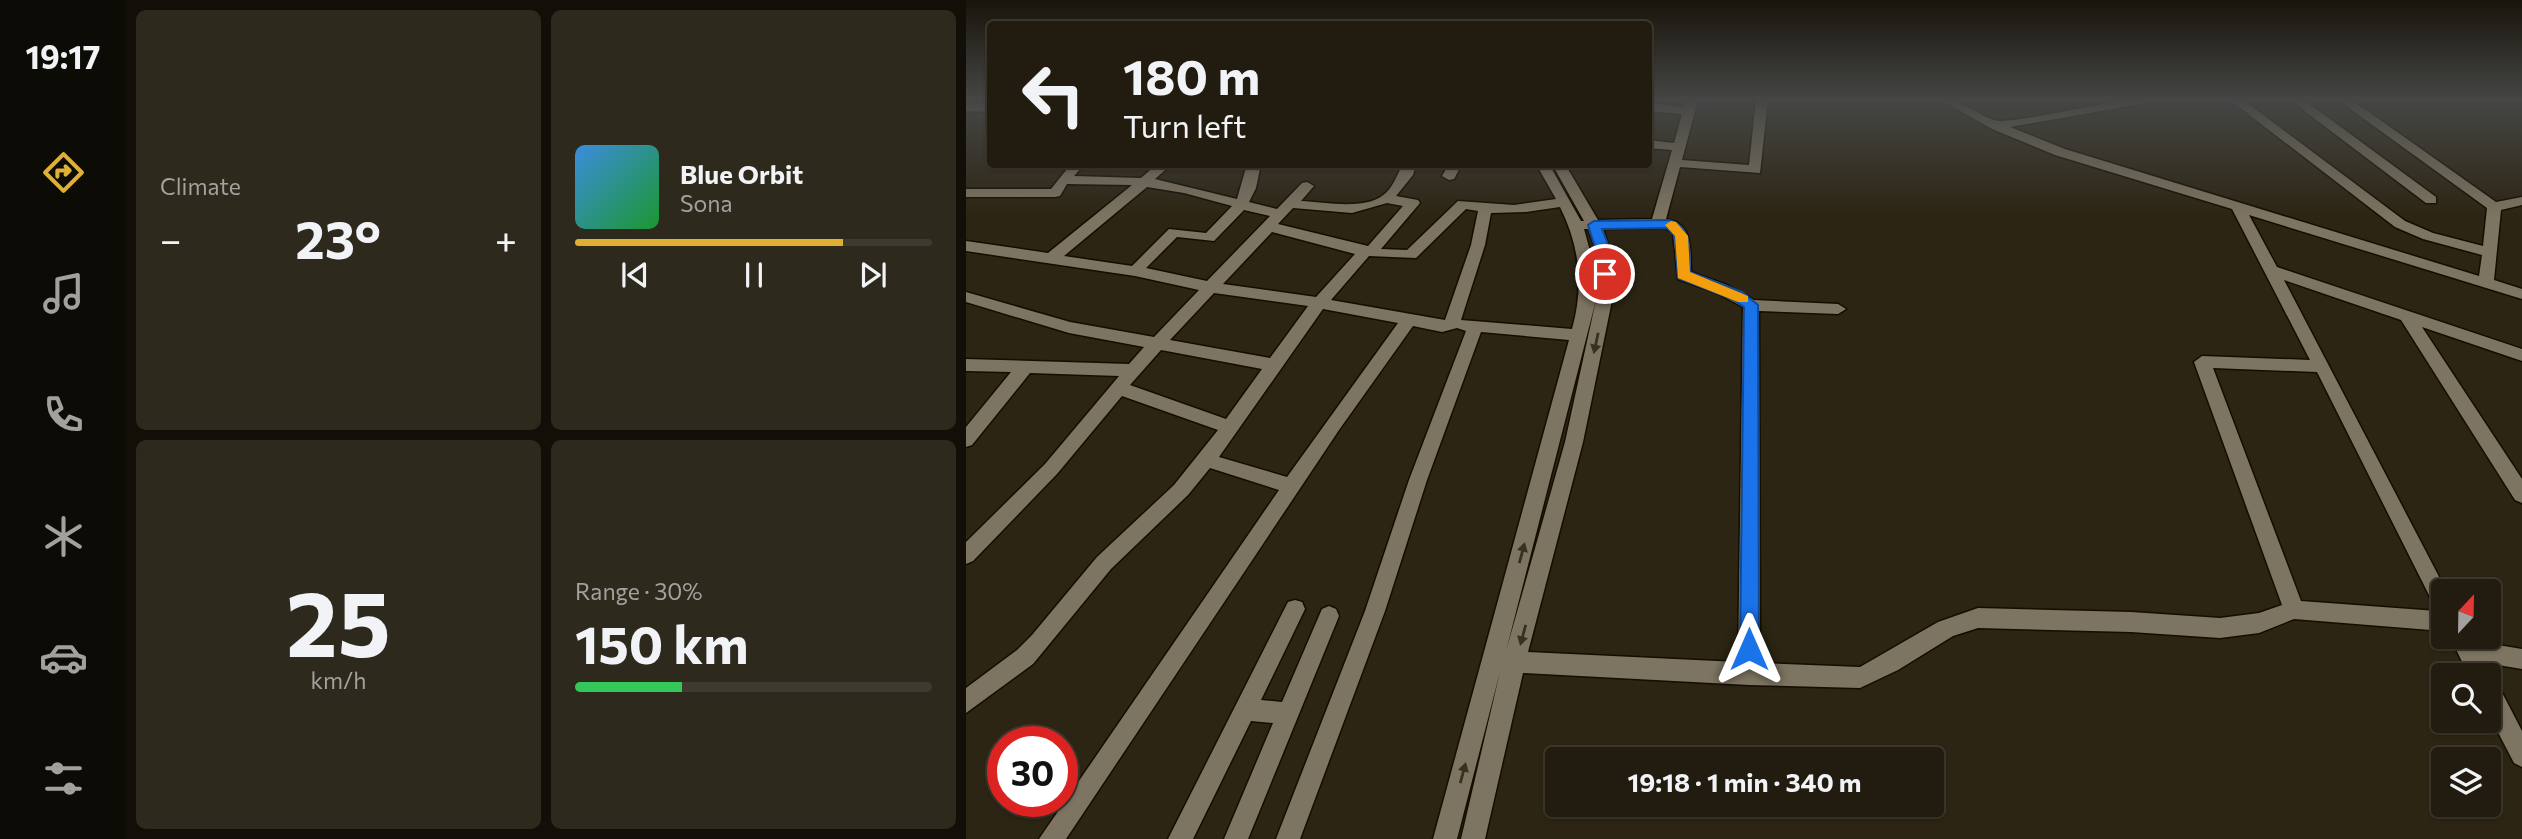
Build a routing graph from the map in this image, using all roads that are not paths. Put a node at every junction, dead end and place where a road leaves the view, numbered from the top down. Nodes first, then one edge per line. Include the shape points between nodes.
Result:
1 (1681, 139) edge
2 (1758, 139) edge
3 (2028, 139) edge
4 (2288, 139) edge
5 (2349, 139) edge
6 (2399, 139) edge
7 (1652, 144) edge
8 (1679, 147) junction
9 (1675, 163) junction
10 (1075, 168) edge
11 (1161, 168) edge
12 (1254, 168) edge
13 (1408, 168) edge
14 (1544, 168) edge
15 (1560, 168) edge
16 (1063, 180) junction
17 (1143, 182) junction
18 (1307, 186) dead end
19 (966, 192) edge
20 (1387, 199) junction
21 (2431, 200) dead end
22 (2522, 201) edge
23 (1564, 202) junction
24 (2237, 206) junction
25 (1241, 207) junction
26 (2494, 207) junction
27 (1485, 210) junction
28 (1280, 215) junction
29 (1658, 223) junction
30 (1586, 225) junction
31 (966, 246) edge
32 (1369, 250) junction
33 (2489, 252) junction
34 (1053, 257) junction
35 (2271, 270) junction
36 (1135, 271) junction
37 (2486, 282) junction
38 (1211, 286) junction
39 (2522, 294) edge
40 (966, 297) edge
41 (1319, 303) junction
42 (1751, 305) junction
43 (1838, 309) dead end
44 (2407, 316) junction
45 (1409, 320) junction
46 (1452, 324) junction
47 (1475, 327) junction
48 (1580, 335) junction
49 (1157, 343) junction
50 (2522, 355) edge
51 (966, 365) edge
52 (1273, 365) junction
53 (2322, 366) junction
54 (1026, 367) junction
55 (1133, 370) junction
56 (1119, 387) junction
57 (972, 424) edge
58 (1228, 427) junction
59 (966, 440) edge
60 (1206, 460) junction
61 (1291, 486) junction
62 (2522, 495) edge
63 (966, 555) edge
64 (2431, 580) edge
65 (1295, 610) dead end
66 (2294, 610) junction
67 (1329, 616) dead end
68 (2431, 620) edge
69 (2486, 649) edge
70 (2522, 659) edge
71 (1492, 662) junction
72 (1516, 662) junction
73 (1749, 675) junction
74 (966, 702) edge
75 (1245, 709) junction
76 (1287, 714) junction
77 (2501, 714) edge
78 (2522, 755) edge
79 (1051, 839) edge
80 (1180, 839) edge
81 (1236, 839) edge
82 (1288, 839) edge
83 (1445, 839) edge
84 (1473, 839) edge

1 - 8 street
2 - 9 street via 1755,170
3 - 24 street
4 - 33 street via 2400,224
5 - 21 street
6 - 26 street
7 - 8 street
8 - 9 street
9 - 29 street
10 - 16 street
11 - 17 street
12 - 25 street
13 - 20 street
14 - 23 street
15 - 30 street
16 - 17 street
16 - 19 street via 1055,193
17 - 25 street
17 - 34 street
18 - 28 street
20 - 28 street via 1352,209
20 - 32 street via 1413,203
22 - 26 street
23 - 27 street
23 - 30 street
24 - 35 street
24 - 37 street
25 - 28 street
25 - 36 street via 1209,238 1174,232
26 - 33 street
27 - 32 street via 1463,204 1411,255
27 - 46 street
28 - 32 street
28 - 38 street
29 - 30 street
29 - 42 street via 1680,231 1683,275
30 - 48 street via 1589,283
30 -> 72 street via 1602,247 1602,310 1574,442
31 - 34 street
32 - 41 street
33 - 37 street
34 - 36 street
35 - 44 street
35 - 53 street
36 - 38 street
37 - 39 street
38 - 41 street
38 - 49 street
40 - 49 street via 1069,327
41 - 45 street
41 - 52 street
42 - 43 street
42 - 73 street
44 - 50 street
44 - 62 street
45 - 46 street
45 - 61 street
46 - 47 street
47 - 48 street
47 - 82 street via 1375,611
71 -> 48 street
49 - 52 street
49 - 55 street
51 - 54 street
52 - 58 street
53 - 64 street
53 - 66 street via 2202,362
54 - 55 street
54 - 57 street
55 - 56 street
56 - 58 street
56 - 63 street via 1051,470
57 - 59 street
58 - 60 street
60 - 61 street
60 - 74 street via 1104,563 1032,649
61 - 79 street
65 - 75 street
66 - 68 street
66 - 73 street via 2259,623 2220,628 1978,618 1935,632 1880,671 1860,678
67 - 76 street
69 - 70 street
71 - 72 street
83 -> 71 street
72 - 73 street
72 - 84 street
75 - 76 street
75 - 80 street
76 - 81 street
77 - 78 street

